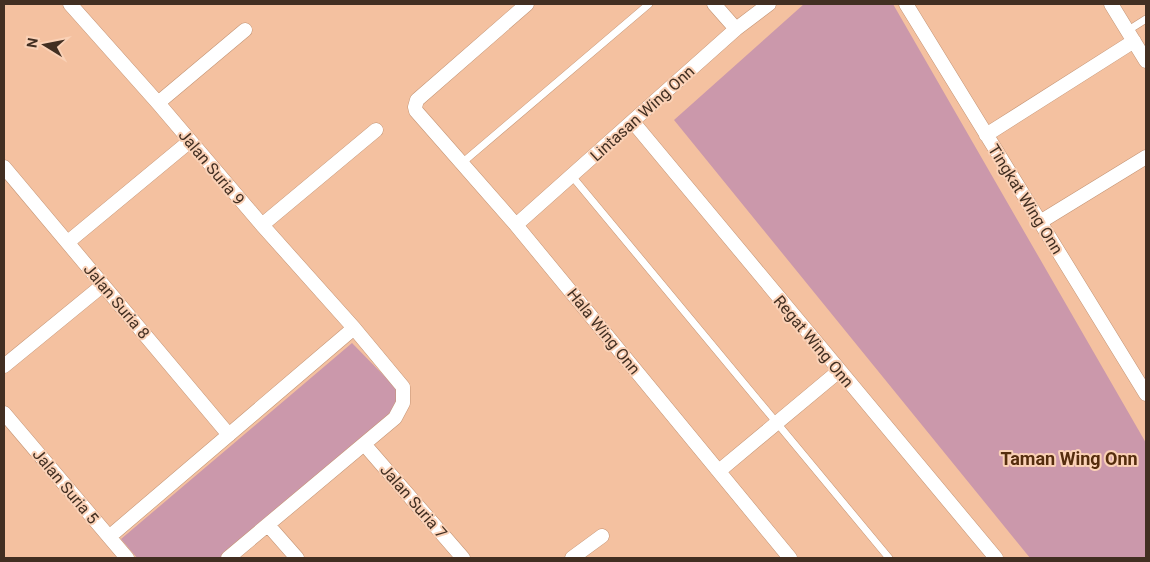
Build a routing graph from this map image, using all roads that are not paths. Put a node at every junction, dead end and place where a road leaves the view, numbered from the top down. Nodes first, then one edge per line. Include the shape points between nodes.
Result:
1 (70, 4) edge
2 (528, 4) edge
3 (650, 4) edge
4 (714, 4) edge
5 (769, 4) edge
6 (906, 4) edge
7 (1111, 4) edge
8 (1146, 19) edge
9 (736, 29) junction
10 (245, 30) dead end
11 (1131, 36) junction
12 (1146, 61) edge
13 (158, 103) junction
14 (633, 122) junction
15 (376, 130) dead end
16 (986, 134) junction
17 (190, 141) junction
18 (1146, 157) edge
19 (462, 163) junction
20 (4, 167) edge
21 (572, 176) junction
22 (1040, 222) junction
23 (262, 225) junction
24 (516, 225) junction
25 (68, 242) junction
26 (103, 285) junction
27 (354, 328) junction
28 (4, 366) edge
29 (839, 371) junction
30 (1146, 394) edge
31 (4, 413) edge
32 (778, 422) junction
33 (229, 435) junction
34 (364, 444) junction
35 (719, 471) junction
36 (268, 525) junction
37 (602, 536) dead end
38 (109, 537) junction
39 (127, 558) edge
40 (228, 558) edge
41 (297, 558) edge
42 (463, 558) edge
43 (572, 558) edge
44 (790, 558) edge
45 (889, 558) edge
46 (996, 558) edge

1 - 13 street, Jalan Suria 9
2 - 19 street, Hala Wing Onn via 417,100 418,114
3 - 19 lane
4 - 9 street
5 - 9 street, Lintasan Wing Onn
6 - 16 street, Tingkat Wing Onn
7 - 11 street
8 - 11 lane
9 - 14 street, Lintasan Wing Onn
10 - 13 street
11 - 12 street
11 - 16 street
13 - 17 street, Jalan Suria 9
14 - 21 street, Lintasan Wing Onn
14 - 29 street, Regat Wing Onn
15 - 23 street
16 - 22 street, Tingkat Wing Onn
17 - 23 street, Jalan Suria 9
17 - 25 street
18 - 22 street
19 - 24 street, Hala Wing Onn
20 - 25 street, Jalan Suria 8
21 - 24 street, Lintasan Wing Onn
21 - 32 lane
22 - 30 street, Tingkat Wing Onn
23 - 27 street, Jalan Suria 9
24 - 35 street, Hala Wing Onn
25 - 26 street, Jalan Suria 8
26 - 28 street
26 - 33 street, Jalan Suria 8
27 - 33 street
27 - 34 street, Jalan Suria 9 via 403,387 404,403 395,418
29 - 32 street
29 - 46 street, Regat Wing Onn
31 - 38 street, Jalan Suria 5
32 - 35 street
32 - 45 lane
33 - 38 street
34 - 36 street, Jalan Suria 9
34 - 42 street, Jalan Suria 7
35 - 44 street, Hala Wing Onn
36 - 40 street, Jalan Suria 9
36 - 41 street
37 - 43 street
38 - 39 street, Jalan Suria 5

